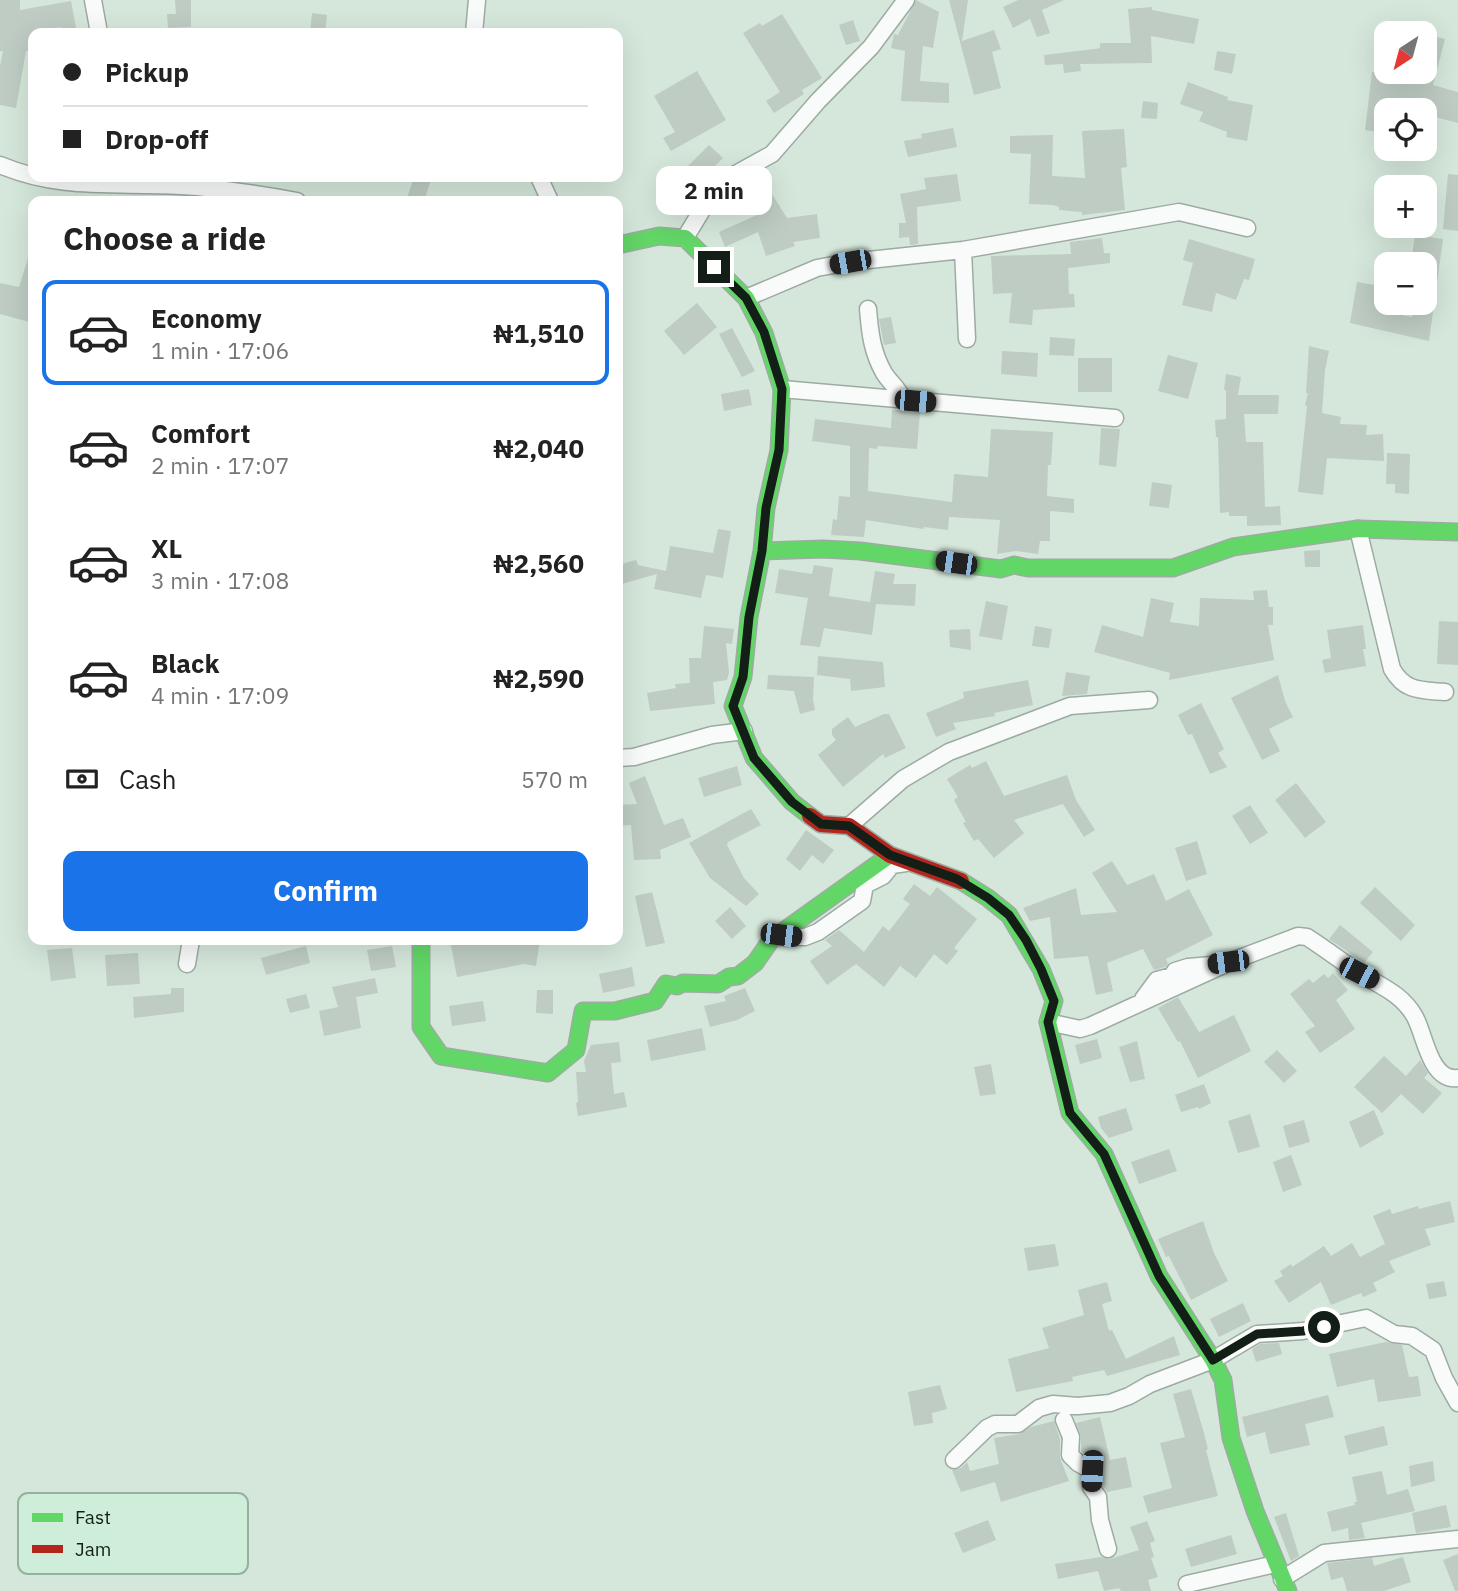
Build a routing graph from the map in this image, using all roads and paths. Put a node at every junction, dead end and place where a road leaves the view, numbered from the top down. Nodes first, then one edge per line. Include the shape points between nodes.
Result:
1 (93, 0) edge
2 (477, 0) edge
3 (906, 0) edge
4 (98, 28) edge
5 (474, 28) edge
6 (0, 165) edge
7 (28, 176) edge
8 (56, 182) edge
9 (270, 196) edge
10 (1247, 228) dead end
11 (685, 238) junction
12 (623, 243) edge
13 (963, 250) junction
14 (746, 298) junction
15 (868, 309) dead end
16 (967, 339) dead end
17 (782, 389) junction
18 (903, 400) junction
19 (1115, 418) dead end
20 (1358, 529) junction
21 (1458, 531) edge
22 (762, 551) junction
23 (1445, 692) dead end
24 (1149, 700) dead end
25 (744, 731) junction
26 (623, 758) edge
27 (849, 826) junction
28 (890, 855) junction
29 (908, 863) junction
30 (776, 937) junction
31 (190, 945) edge
32 (421, 945) edge
33 (187, 964) dead end
34 (1048, 1022) junction
35 (1458, 1078) edge
36 (1213, 1360) junction
37 (1458, 1403) edge
38 (1086, 1406) junction
39 (954, 1460) dead end
40 (1458, 1539) edge
41 (1108, 1549) dead end
42 (1275, 1564) junction
43 (1186, 1584) dead end
44 (1285, 1585) edge

1 - 4 street
2 - 5 street
3 - 11 street via 871,47 772,154 713,192
6 - 7 street
8 - 9 street via 180,186
10 - 13 street via 1179,212
11 - 12 street via 659,236
11 - 14 street
13 - 14 street via 817,268
13 - 16 street
14 - 17 street via 764,332
15 - 18 street via 871,346
17 - 18 street
17 - 22 street via 779,450
18 - 19 street
20 - 21 street
20 - 22 street via 1233,547 1173,568 1014,565 1001,569 860,551
20 - 23 street via 1392,669 1400,683
22 - 25 street via 743,677 733,706
24 - 27 street via 1070,706 949,752 903,779
25 - 26 street
25 - 27 street via 754,758 792,802 821,824
27 - 28 street
28 - 29 street
28 - 30 street
29 - 30 street via 892,865 883,877 865,885 862,901 818,932
29 - 34 street via 957,879 1009,915 1037,959 1054,1001
30 - 32 street via 748,969 718,984 666,984 655,1001 615,1011 583,1011 576,1050 548,1073 441,1056 421,1027
31 - 33 street
34 - 35 street via 1080,1029 1140,1002 1157,980 1175,971 1228,962 1298,936 1307,937 1387,987 1415,1017 1440,1072
34 - 36 street via 1070,1113 1104,1154 1159,1276
36 - 37 street via 1257,1334 1303,1331 1366,1318 1394,1334 1412,1336 1433,1350
36 - 38 street via 1129,1396
36 - 42 street via 1223,1380 1231,1438
38 - 39 street via 1053,1404 1030,1413 1018,1424 995,1424
38 - 41 street via 1063,1420 1071,1437 1070,1455 1092,1471 1091,1487 1098,1497
40 - 44 street via 1324,1553
42 - 43 street
42 - 44 street

